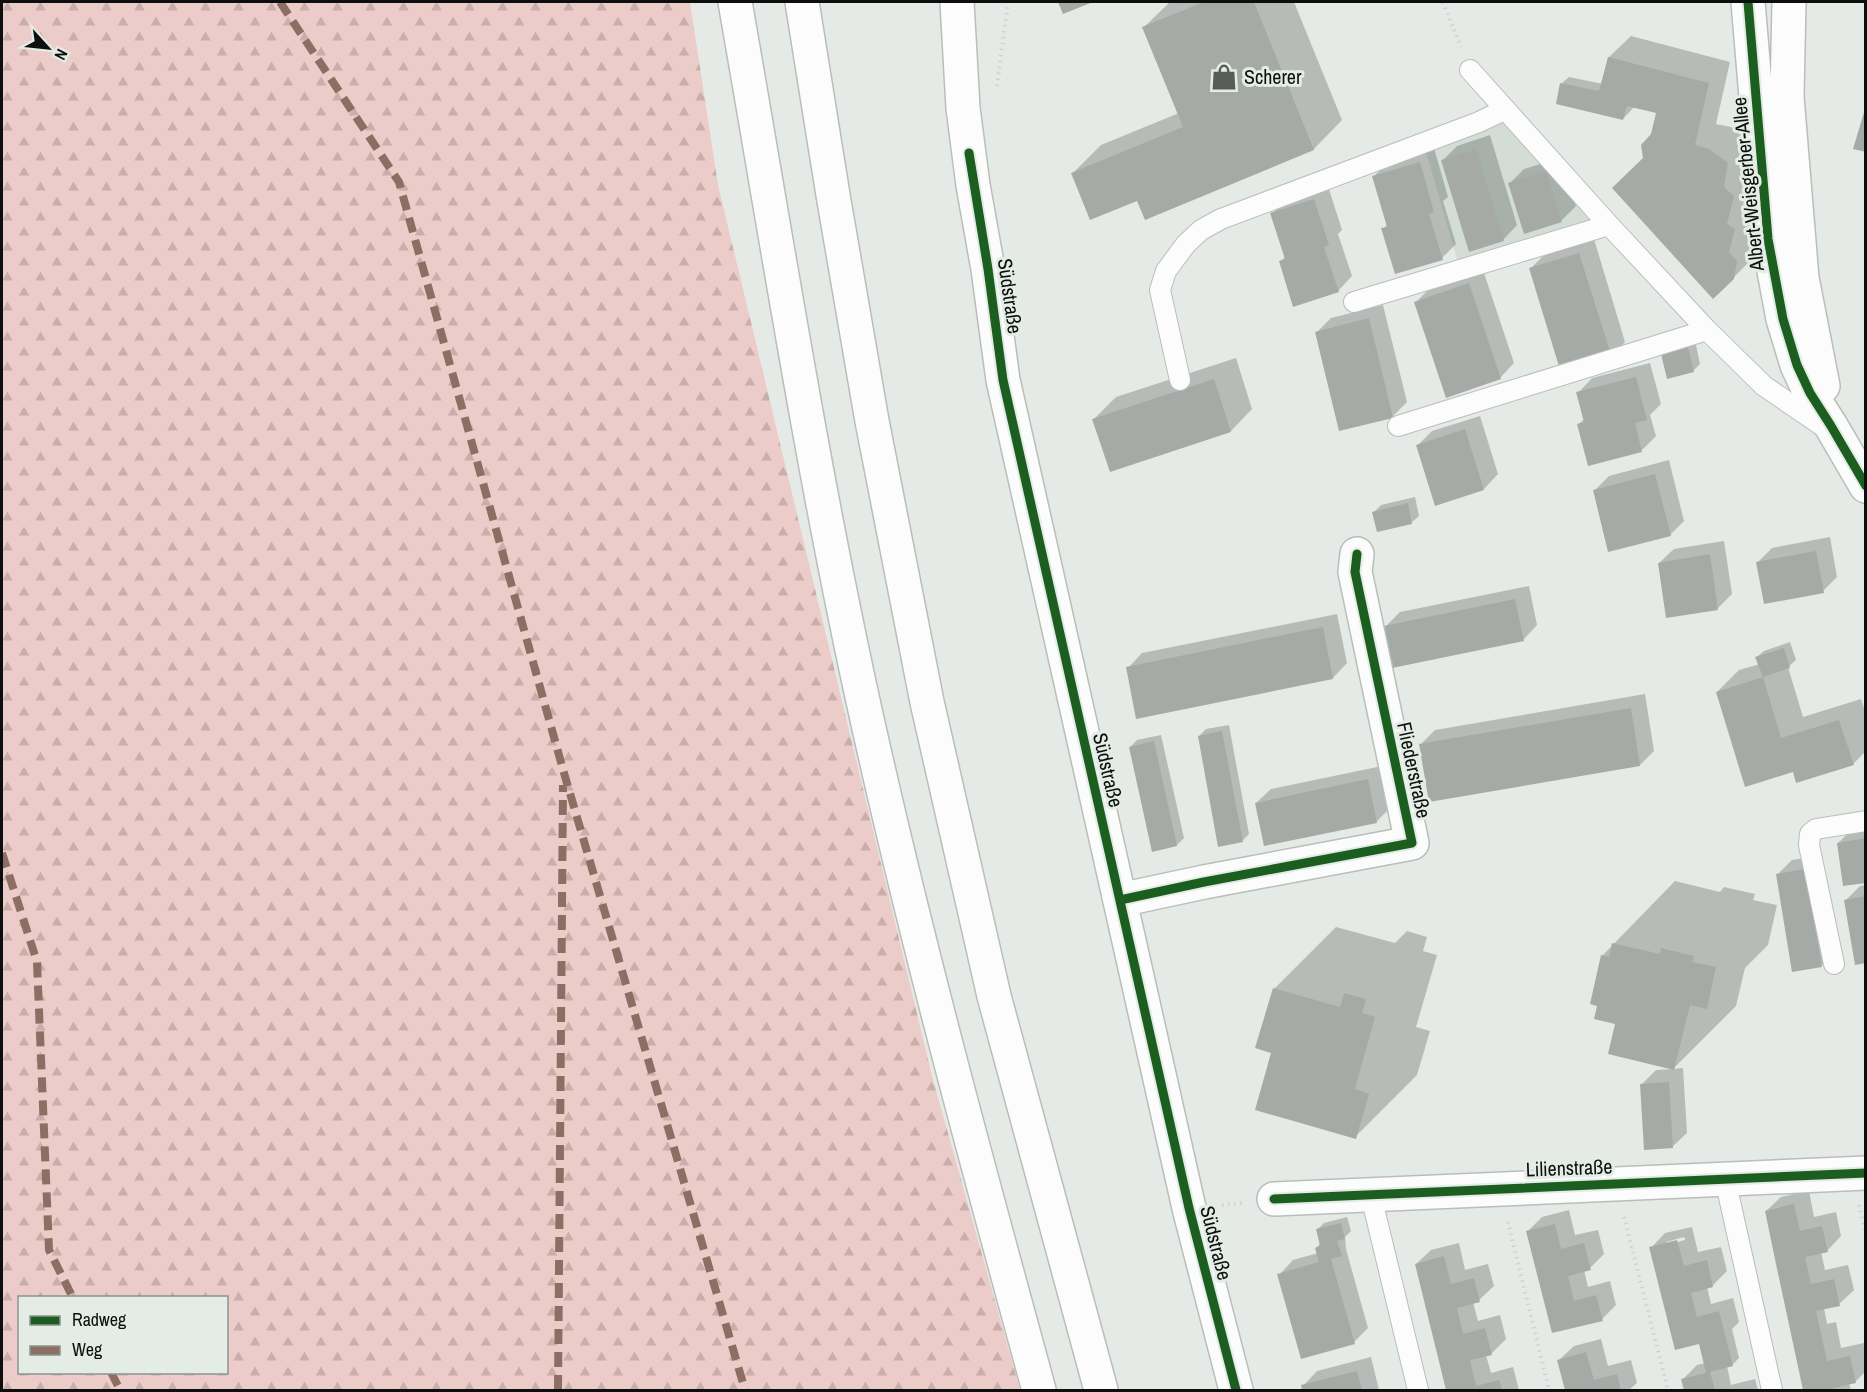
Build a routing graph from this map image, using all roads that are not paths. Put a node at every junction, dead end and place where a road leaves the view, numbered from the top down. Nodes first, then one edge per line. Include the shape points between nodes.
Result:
1 (735, 2) edge
2 (802, 2) edge
3 (957, 2) edge
4 (979, 2) edge
5 (1748, 2) edge
6 (1789, 2) edge
7 (1470, 70) road end
8 (961, 83) junction
9 (1504, 110) junction
10 (1610, 225) junction
11 (1354, 302) dead end
12 (1707, 330) junction
13 (1180, 380) dead end
14 (1398, 426) dead end
15 (1833, 430) junction
16 (1866, 486) edge
17 (1357, 554) dead end
18 (1866, 821) edge
19 (1120, 900) junction
20 (1834, 964) dead end
21 (1866, 1173) edge
22 (1725, 1179) junction
23 (1371, 1196) junction
24 (1274, 1200) road end
25 (1039, 1390) edge
26 (1101, 1390) edge
27 (1236, 1390) edge
28 (1418, 1390) edge
29 (1772, 1390) edge

1 - 25 main road via 809,428 866,717 938,1016
2 - 26 main road via 870,410 927,702 994,996
3 - 8 main road, Südstraße
4 - 8 main road, Südstraße
5 - 15 main road, Albert-Weisgerber-Allee via 1768,239 1783,319 1797,365
6 - 15 main road, Albert-Weisgerber-Allee via 1787,98 1802,278
7 - 9 lane, Albert-Weisgerber-Allee
8 - 19 main road, Südstraße via 1003,380
9 - 10 lane, Albert-Weisgerber-Allee
9 - 13 lane via 1201,230 1174,258 1160,290
10 - 11 lane
10 - 12 lane, Albert-Weisgerber-Allee
12 - 14 lane
12 - 15 lane, Albert-Weisgerber-Allee via 1764,386
15 - 16 main road, Albert-Weisgerber-Allee
17 - 19 main road, Fliederstraße via 1354,572 1412,843
18 - 20 lane via 1816,829 1810,834
19 - 27 main road, Südstraße via 1189,1208
21 - 22 main road, Lilienstraße
22 - 23 main road, Lilienstraße
22 - 29 lane
23 - 24 main road, Lilienstraße
23 - 28 lane

